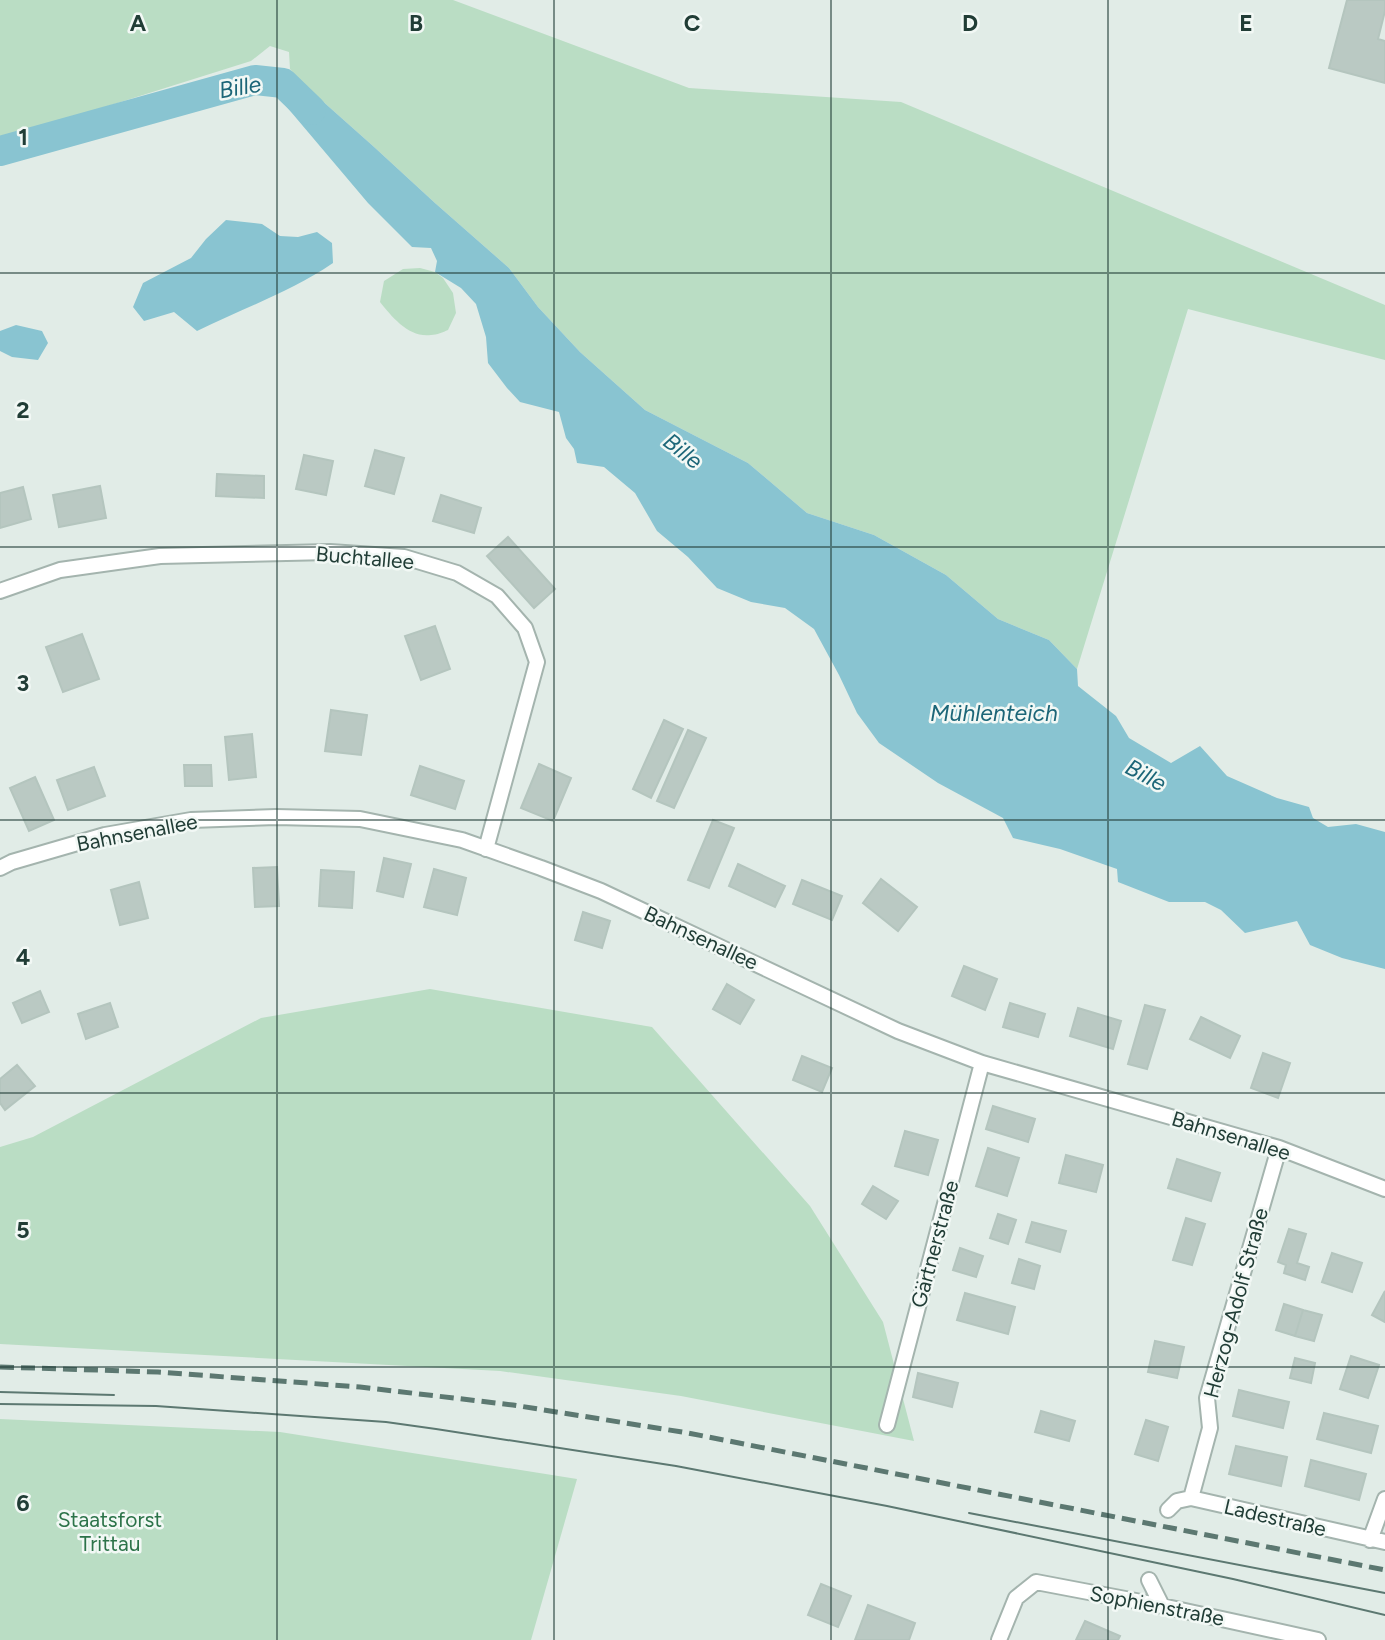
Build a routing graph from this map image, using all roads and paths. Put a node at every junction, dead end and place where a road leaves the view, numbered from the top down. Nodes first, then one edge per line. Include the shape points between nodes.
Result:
1 (0, 591) edge
2 (486, 849) junction
3 (0, 868) edge
4 (982, 1063) junction
5 (1279, 1148) junction
6 (1385, 1189) edge
7 (887, 1424) dead end
8 (1191, 1498) junction
9 (1385, 1499) edge
10 (1168, 1510) dead end
11 (1378, 1541) edge
12 (1149, 1580) dead end
13 (1162, 1606) junction
14 (999, 1640) edge
15 (1318, 1640) edge

1 - 2 street, Buchtallee via 61,570 160,556 330,552 404,557 457,573 504,604 525,628 537,662
2 - 3 street, Bahnsenallee via 360,819 191,820 105,835
2 - 4 street, Bahnsenallee via 601,891 898,1031
4 - 5 street, Bahnsenallee
4 - 7 street, Gärtnerstraße
5 - 6 street, Bahnsenallee
5 - 8 street, Herzog-Adolf Straße via 1207,1398 1210,1428
8 - 10 street via 1177,1501
8 - 11 street, Ladestraße
9 - 11 street
12 - 13 street
13 - 14 street, Sophienstraße via 1036,1582 1016,1598
13 - 15 street, Sophienstraße

